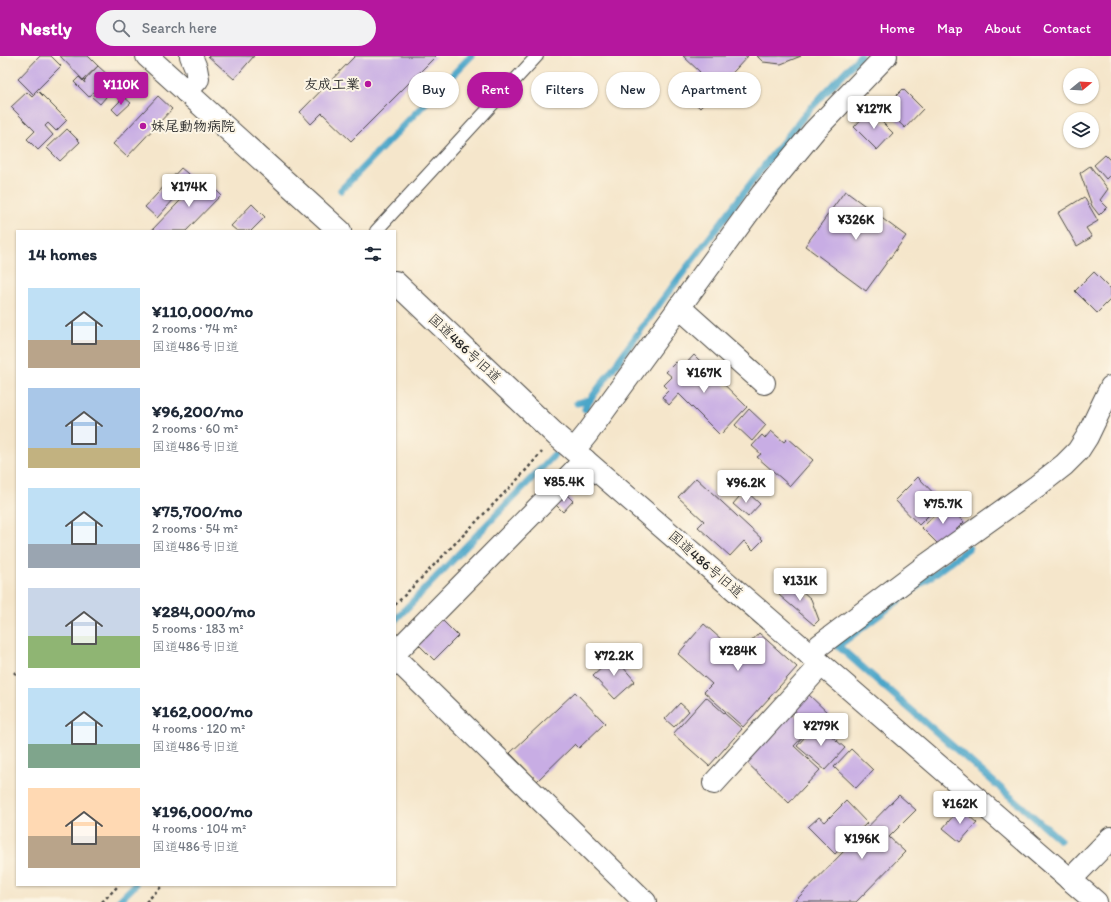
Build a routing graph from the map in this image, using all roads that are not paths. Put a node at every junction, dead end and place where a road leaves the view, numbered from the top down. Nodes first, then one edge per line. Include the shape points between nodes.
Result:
1 (147, 56) edge
2 (191, 56) edge
3 (537, 56) edge
4 (886, 56) edge
5 (186, 92) junction
6 (339, 230) edge
7 (377, 230) edge
8 (396, 283) edge
9 (679, 307) junction
10 (764, 383) dead end
11 (1111, 387) edge
12 (580, 455) junction
13 (396, 652) edge
14 (396, 659) edge
15 (816, 660) junction
16 (714, 783) dead end
17 (1111, 838) edge
18 (1070, 880) junction
19 (645, 902) edge
20 (1096, 902) edge

1 - 5 street
2 - 5 street via 198,79
3 - 7 lane
4 - 9 street via 814,131 762,194
5 - 6 street
8 - 12 street, 国道486号旧道
9 - 10 street
9 - 12 street via 587,434
11 - 15 street via 1078,451 1064,465 820,645
12 - 13 street
12 - 15 street, 国道486号旧道
14 - 19 street
15 - 16 street
15 - 18 street, 国道486号旧道
17 - 18 street
18 - 20 street, 国道486号旧道

